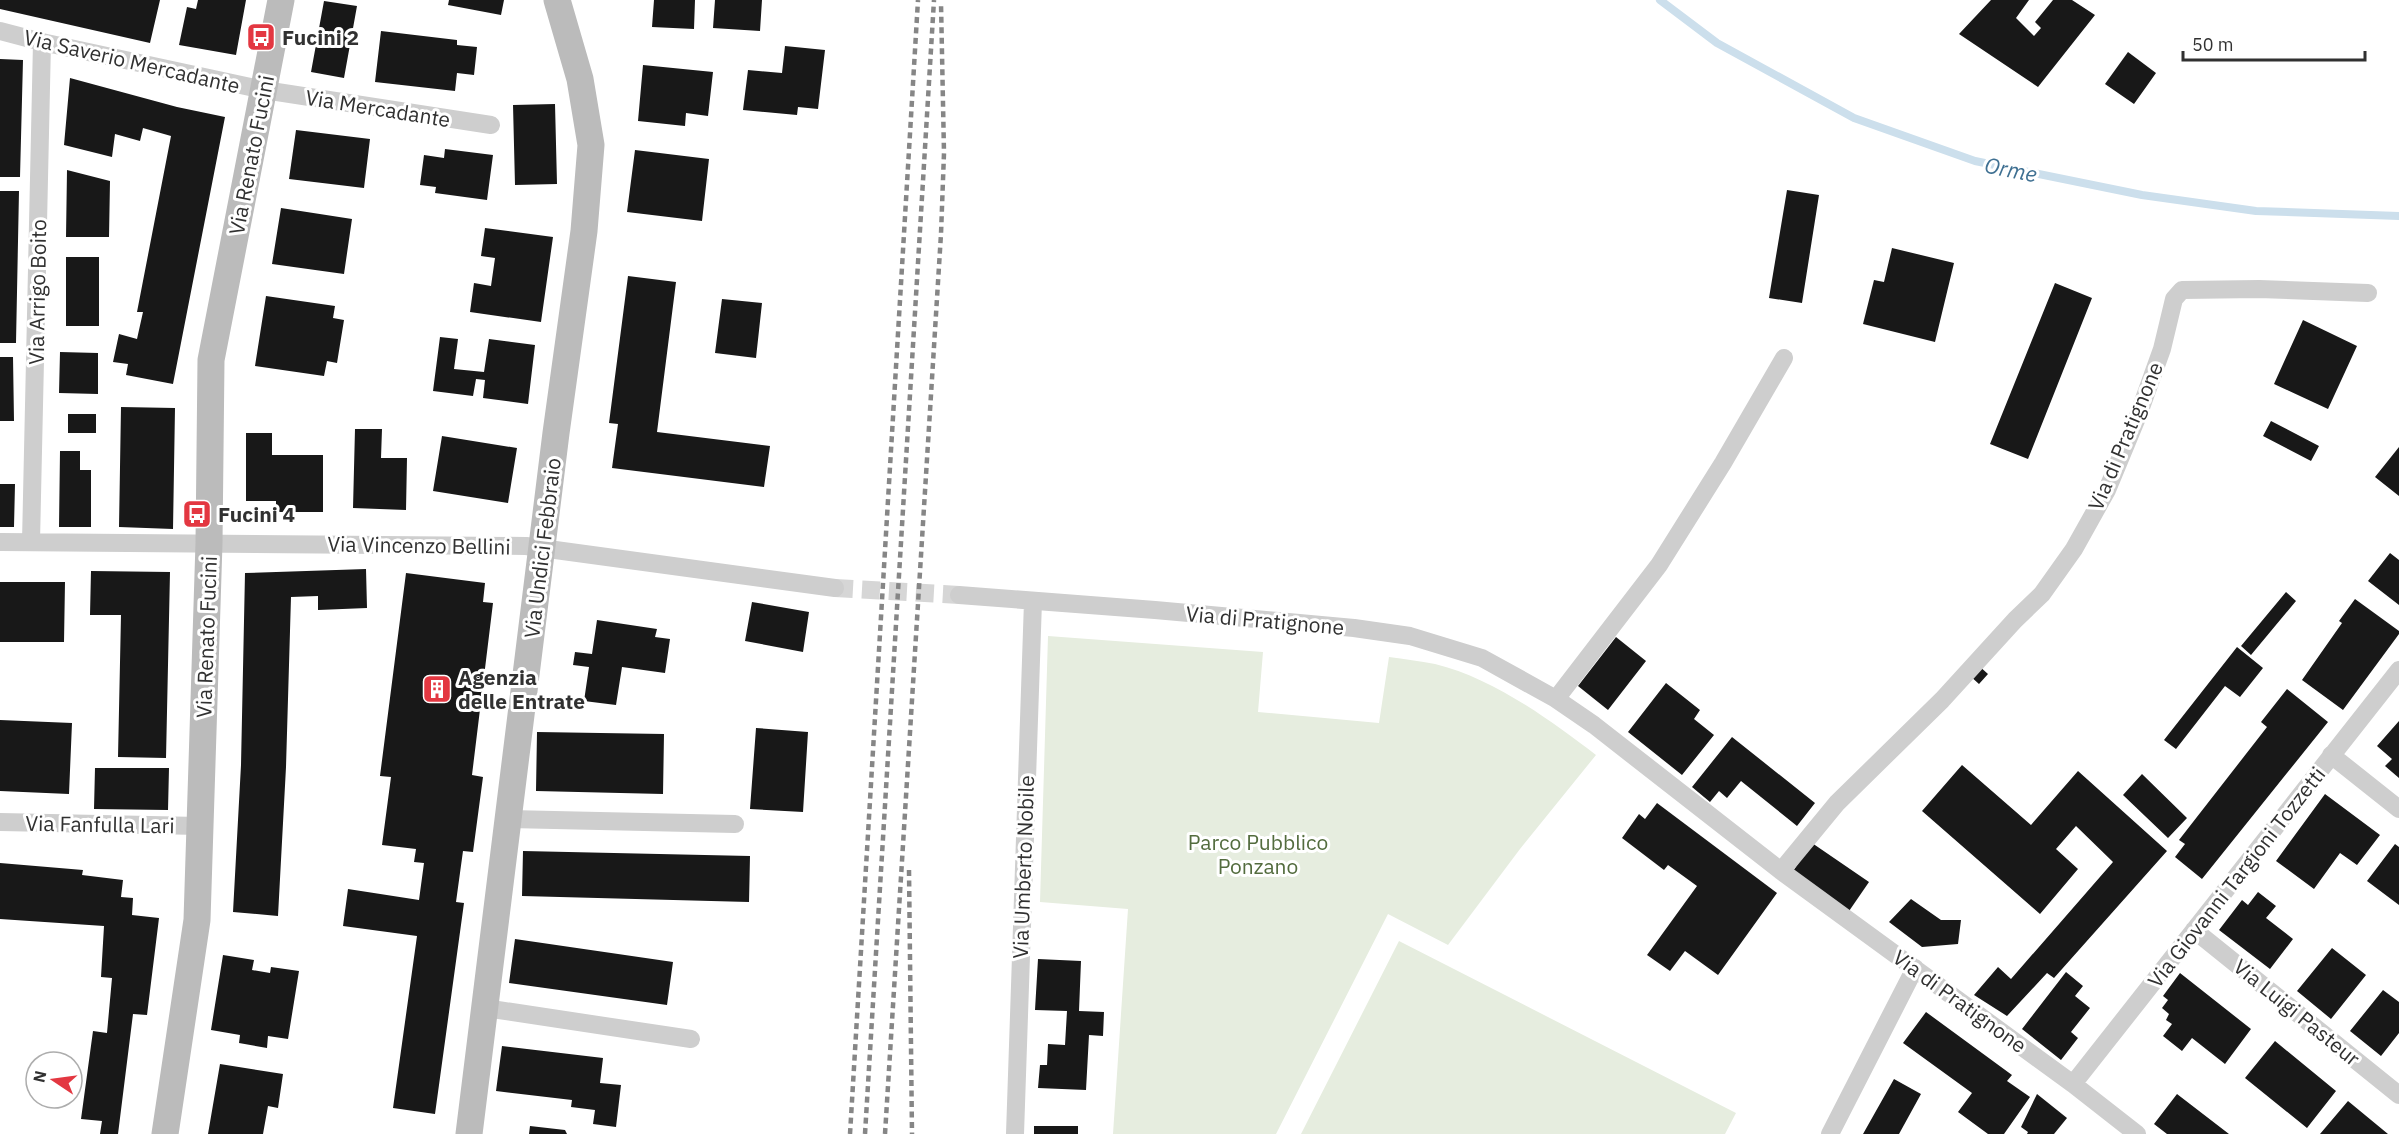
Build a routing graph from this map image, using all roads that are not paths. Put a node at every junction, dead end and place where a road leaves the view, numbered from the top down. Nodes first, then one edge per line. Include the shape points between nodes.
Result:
1 (281, 0) edge
2 (557, 0) edge
3 (0, 31) edge
4 (42, 42) junction
5 (264, 90) junction
6 (491, 125) dead end
7 (2368, 293) dead end
8 (1784, 358) dead end
9 (0, 542) edge
10 (31, 542) junction
11 (209, 543) junction
12 (542, 547) junction
13 (835, 588) tunnel mouth
14 (959, 595) tunnel mouth
15 (1033, 601) junction
16 (2399, 670) edge
17 (1556, 699) junction
18 (2331, 755) junction
19 (2399, 808) edge
20 (509, 819) junction
21 (0, 822) edge
22 (735, 824) dead end
23 (200, 826) junction
24 (1781, 871) junction
25 (2194, 930) junction
26 (1915, 968) junction
27 (485, 1008) junction
28 (691, 1039) dead end
29 (2073, 1084) junction
30 (2399, 1095) edge
31 (165, 1134) edge
32 (469, 1134) edge
33 (1014, 1134) edge
34 (1830, 1134) edge
35 (2137, 1134) edge

1 - 5 main road, Via Renato Fucini
2 - 12 main road, Via Undici Febbraio via 580,79 591,145 584,231
3 - 4 street, Via Saverio Mercadante
4 - 5 street, Via Saverio Mercadante
4 - 10 street, Via Arrigo Boito
5 - 6 street, Via Mercadante
5 - 11 main road, Via Renato Fucini via 211,360
7 - 24 street, Via di Pratignone via 2182,290 2174,299 2162,349 2112,479 2074,549 2042,594 1837,803
8 - 17 street via 1659,566
9 - 10 street, Via Vincenzo Bellini
10 - 11 street, Via Vincenzo Bellini
11 - 12 street, Via Vincenzo Bellini
11 - 23 main road, Via Renato Fucini
12 - 13 street, Via Vincenzo Bellini
12 - 20 main road, Via Undici Febbraio
14 - 15 street, Via di Pratignone
15 - 17 street, Via di Pratignone via 1295,622 1410,636 1482,658
15 - 33 street, Via Umberto Nobile
16 - 18 street, Via Giovanni Targioni Tozzetti
17 - 24 street, Via di Pratignone
18 - 19 street
18 - 25 street, Via Giovanni Targioni Tozzetti
20 - 22 street
20 - 27 main road, Via Undici Febbraio
21 - 23 street, Via Fanfulla Lari
23 - 31 main road, Via Renato Fucini via 197,920
24 - 26 street, Via di Pratignone
25 - 29 street, Via Giovanni Targioni Tozzetti
25 - 30 street, Via Luigi Pasteur
26 - 29 street, Via di Pratignone
26 - 34 street
27 - 28 street
27 - 32 main road, Via Undici Febbraio
29 - 35 street, Via di Pratignone

